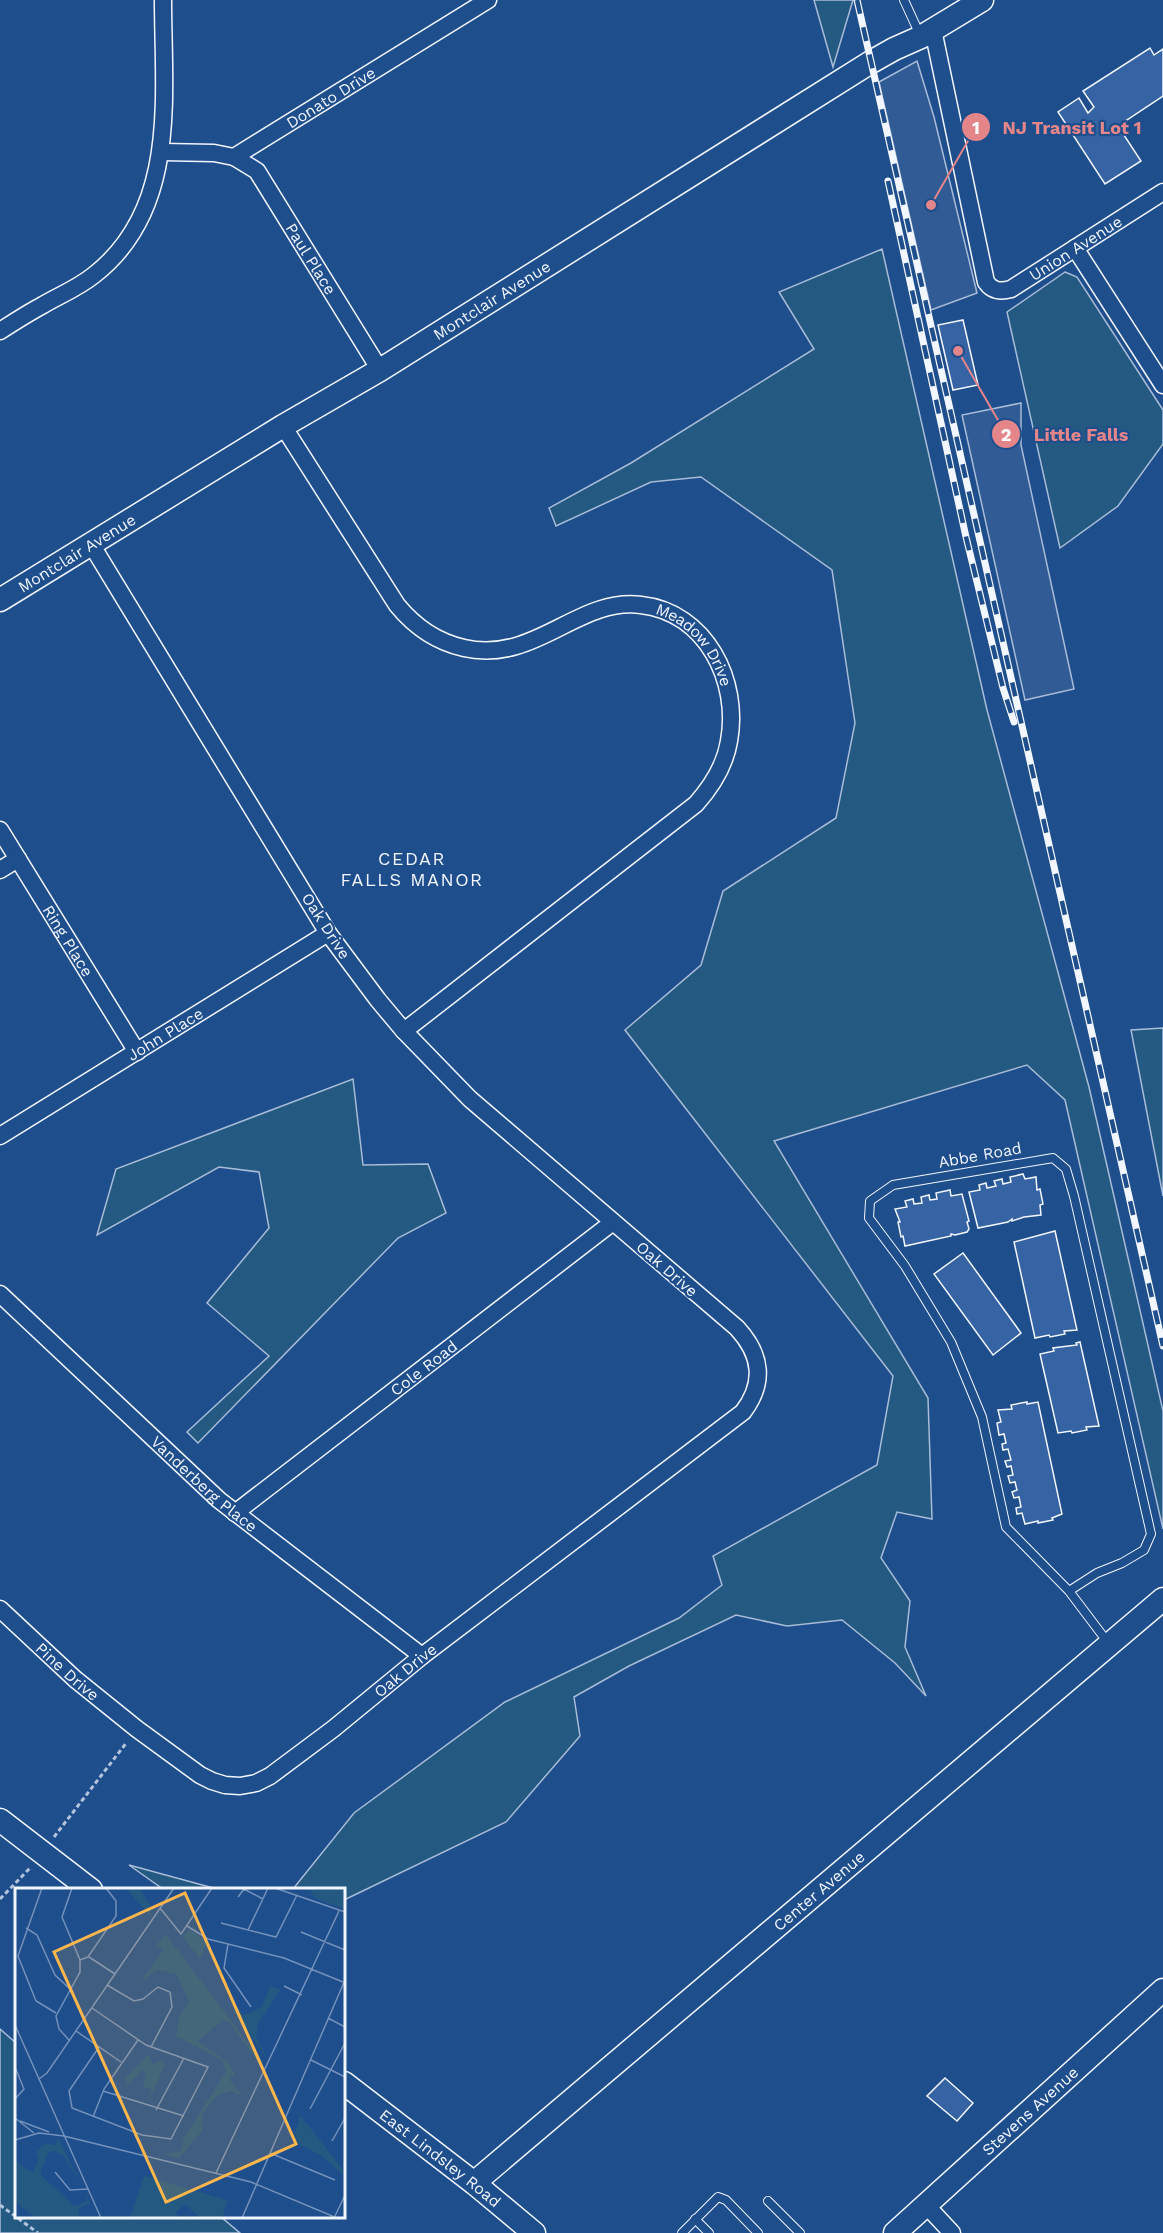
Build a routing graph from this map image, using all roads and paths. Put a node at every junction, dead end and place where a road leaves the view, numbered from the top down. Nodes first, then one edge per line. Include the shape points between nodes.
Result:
1 (163, 0) edge
2 (488, 0) edge
3 (904, 0) edge
4 (982, 0) edge
5 (927, 34) junction
6 (162, 152) junction
7 (234, 156) junction
8 (1163, 192) edge
9 (1075, 248) junction
10 (0, 331) edge
11 (380, 370) junction
12 (1163, 385) edge
13 (283, 426) junction
14 (91, 544) junction
15 (0, 600) edge
16 (0, 830) edge
17 (18, 859) junction
18 (0, 870) edge
19 (328, 933) junction
20 (404, 1031) junction
21 (137, 1052) junction
22 (0, 1136) edge
23 (613, 1222) junction
24 (0, 1294) edge
25 (235, 1513) junction
26 (1069, 1591) junction
27 (1163, 1599) edge
28 (0, 1610) edge
29 (1109, 1645) junction
30 (422, 1656) junction
31 (137, 1729) junction
32 (0, 1820) edge
33 (42, 1853) junction
34 (88, 1888) edge
35 (0, 1899) edge
36 (1163, 1990) edge
37 (345, 2084) edge
38 (474, 2183) junction
39 (768, 2201) dead end
40 (0, 2205) edge
41 (926, 2205) junction
42 (15, 2216) edge
43 (18, 2218) edge
44 (695, 2219) junction
45 (38, 2233) edge
46 (534, 2233) edge
47 (682, 2233) edge
48 (709, 2233) edge
49 (758, 2233) edge
50 (800, 2233) edge
51 (895, 2233) edge
52 (952, 2233) edge

1 - 6 street
2 - 7 street, Donato Drive
3 - 5 lane
4 - 5 street, Montclair Avenue
5 - 9 street, Union Avenue via 990,288 1011,289
5 - 11 street, Montclair Avenue via 871,62
6 - 7 street
6 - 10 street via 139,221 111,260 75,289
7 - 11 street, Paul Place via 257,171
8 - 9 street, Union Avenue
9 - 12 street
11 - 13 street, Montclair Avenue
13 - 14 street, Montclair Avenue
13 - 20 street, Meadow Drive via 397,605 429,634 472,650 506,650 600,609 626,604 652,606 680,618 703,637 714,652 728,687 729,742 717,776 696,804
14 - 15 street, Montclair Avenue
14 - 19 street, Oak Drive
16 - 17 street, Ring Place
17 - 18 street
17 - 21 street, Ring Place
19 - 20 street, Oak Drive
19 - 21 street, John Place
20 - 23 street, Oak Drive via 470,1099
21 - 22 street, John Place
23 - 25 street, Cole Road
23 - 30 street, Oak Drive via 746,1337 756,1358 755,1392 743,1412
24 - 25 street, Vanderberg Place
25 - 30 street, Vanderberg Place
26 - 26 lane, Abbe Road via 1006,1527 982,1417 951,1342 905,1266 869,1218 870,1201 893,1185 1053,1158 1066,1169 1151,1534 1144,1550
26 - 29 lane, Abbe Road
27 - 29 street, Center Avenue
28 - 31 street, Pine Drive
29 - 38 street, Center Avenue
30 - 31 street, Oak Drive via 324,1736 270,1776 248,1785 218,1784 206,1778
31 - 33 path
32 - 33 street
33 - 34 street
33 - 35 path
36 - 41 street, Stevens Avenue
37 - 38 street, East Lindsley Road
38 - 46 street, East Lindsley Road
39 - 50 lane
40 - 42 path
41 - 51 street, Stevens Avenue
41 - 52 street
43 - 45 path
44 - 47 lane
44 - 48 lane
44 - 49 lane via 718,2198 726,2200

